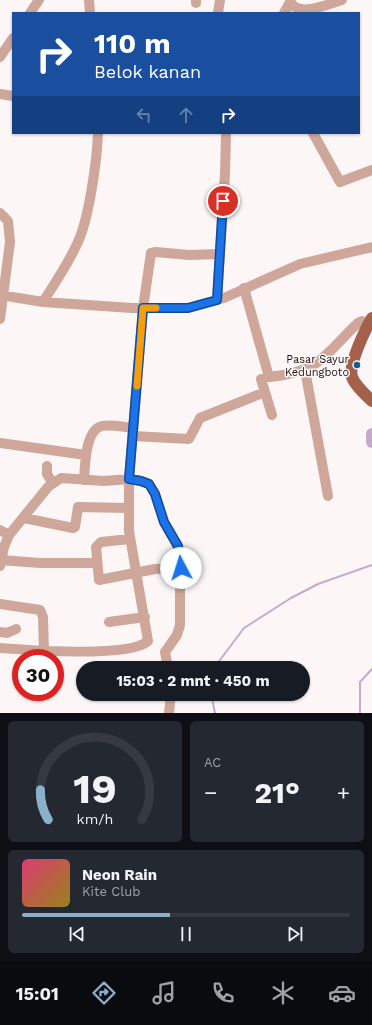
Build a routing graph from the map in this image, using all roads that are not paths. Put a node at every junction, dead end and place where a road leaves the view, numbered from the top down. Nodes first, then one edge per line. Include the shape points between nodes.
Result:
1 (39, 0) edge
2 (89, 0) edge
3 (220, 0) edge
4 (342, 0) edge
5 (290, 1) edge
6 (31, 12) edge
7 (90, 12) edge
8 (218, 12) edge
9 (284, 12) edge
10 (12, 39) edge
11 (0, 57) edge
12 (0, 94) edge
13 (12, 96) edge
14 (98, 134) edge
15 (226, 134) edge
16 (314, 134) edge
17 (372, 170) edge
18 (0, 213) edge
19 (372, 248) edge
20 (220, 254) junction
21 (244, 288) junction
22 (1, 295) edge
23 (220, 299) junction
24 (43, 302) junction
25 (143, 308) junction
26 (0, 319) edge
27 (371, 321) edge
28 (305, 370) junction
29 (269, 377) junction
30 (265, 392) junction
31 (370, 399) edge
32 (272, 415) dead end
33 (133, 432) junction
34 (0, 443) edge
35 (86, 455) junction
36 (47, 466) dead end
37 (129, 479) junction
38 (84, 480) junction
39 (52, 482) junction
40 (328, 496) dead end
41 (128, 508) junction
42 (24, 518) junction
43 (5, 532) edge
44 (130, 539) junction
45 (0, 563) edge
46 (97, 563) junction
47 (181, 568) junction
48 (137, 573) junction
49 (0, 604) edge
50 (145, 617) junction
51 (109, 622) dead end
52 (16, 629) dead end
53 (0, 632) edge
54 (0, 648) edge
55 (15, 649) edge
56 (44, 649) edge
57 (64, 651) edge
58 (167, 661) edge
59 (170, 701) edge
60 (169, 713) edge

1 - 6 street
2 - 7 street
3 - 8 street
4 - 5 street via 302,10
5 - 9 street
10 - 11 street
12 - 13 street
14 - 24 street via 82,232
15 - 20 street
16 - 17 street via 340,182
18 - 22 street via 8,221 10,242
19 - 21 street via 300,264
20 - 23 street
20 - 25 street via 151,252
21 - 23 street
21 - 29 street
22 - 24 street
22 - 26 street
23 - 25 street via 188,308
24 - 25 street
25 - 33 street
27 - 28 street via 358,323 324,358
27 - 31 main road via 350,370 353,379
28 - 29 street
28 - 40 street
29 - 30 street via 261,379
30 - 32 street
30 - 33 street via 200,418 189,439
33 - 35 street via 106,426 96,429 91,435
33 - 37 street
34 - 35 street
35 - 38 street
36 - 39 street via 47,474
37 - 38 street
37 - 41 street
37 - 47 street via 149,484 155,494 164,522 178,546
38 - 39 street via 60,478
39 - 42 street
41 - 42 street via 78,507 73,528
41 - 44 street
42 - 43 street
43 - 45 street
44 - 46 street via 99,544 95,550
44 - 48 street
45 - 46 street
46 - 48 street via 99,580
47 - 48 street
47 - 58 street via 180,625 177,635 165,652
48 - 50 street
49 - 56 street via 40,610 43,617
50 - 51 street
50 - 57 street via 148,641 142,644 98,651
52 - 53 street via 7,633
54 - 55 street
59 - 60 street

